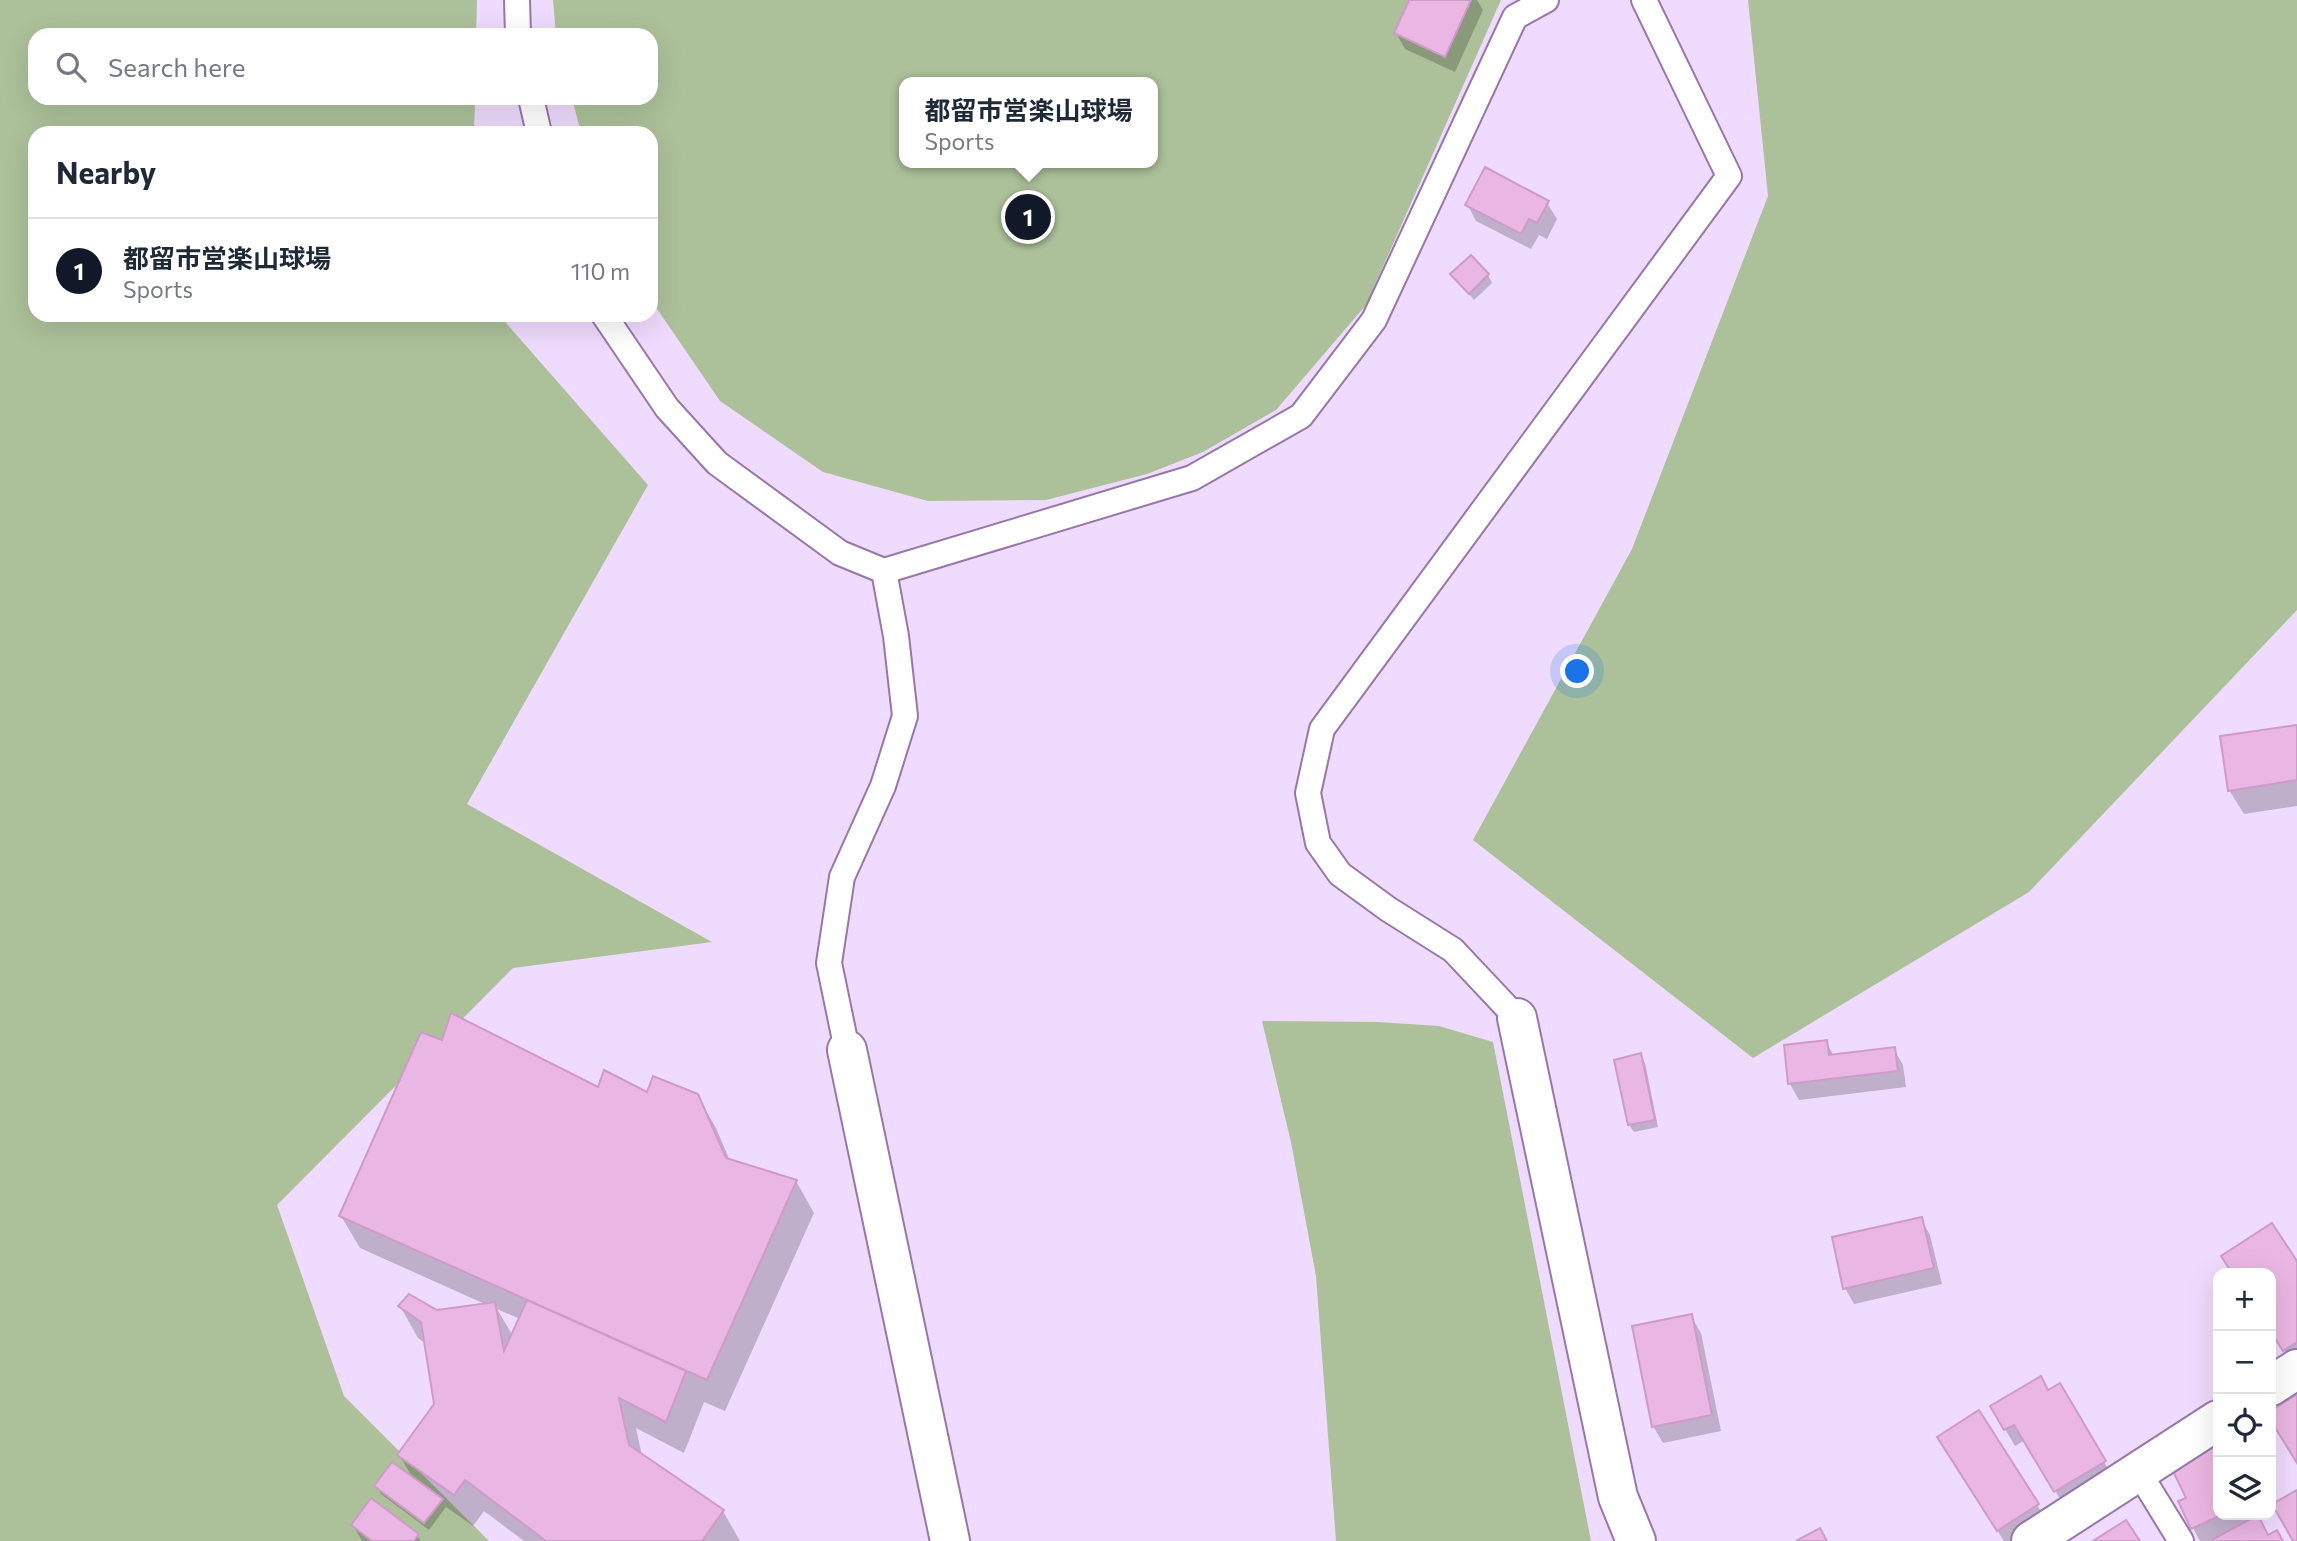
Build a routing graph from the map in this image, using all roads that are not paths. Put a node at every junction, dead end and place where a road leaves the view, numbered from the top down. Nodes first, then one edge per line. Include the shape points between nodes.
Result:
1 (517, 0) edge
2 (1546, 0) edge
3 (1644, 0) edge
4 (519, 28) edge
5 (533, 105) edge
6 (537, 126) edge
7 (609, 322) edge
8 (884, 572) junction
9 (1517, 1018) joint
10 (847, 1051) joint
11 (2297, 1369) edge
12 (2276, 1383) edge
13 (2213, 1423) edge
14 (2137, 1471) junction
15 (950, 1541) edge
16 (1636, 1541) edge
17 (2031, 1541) edge
18 (2180, 1541) edge

1 - 4 lane
2 - 8 lane via 1515,17 1374,320 1301,416 1192,478
3 - 9 lane via 1729,176 1322,729 1308,793 1318,843 1340,874 1453,950
5 - 6 lane
7 - 8 lane via 667,408 717,463 840,553
8 - 10 lane via 905,716 883,786 842,877 829,963
9 - 16 street via 1618,1497
10 - 15 street
11 - 12 street
13 - 14 street
14 - 17 street
14 - 18 lane

